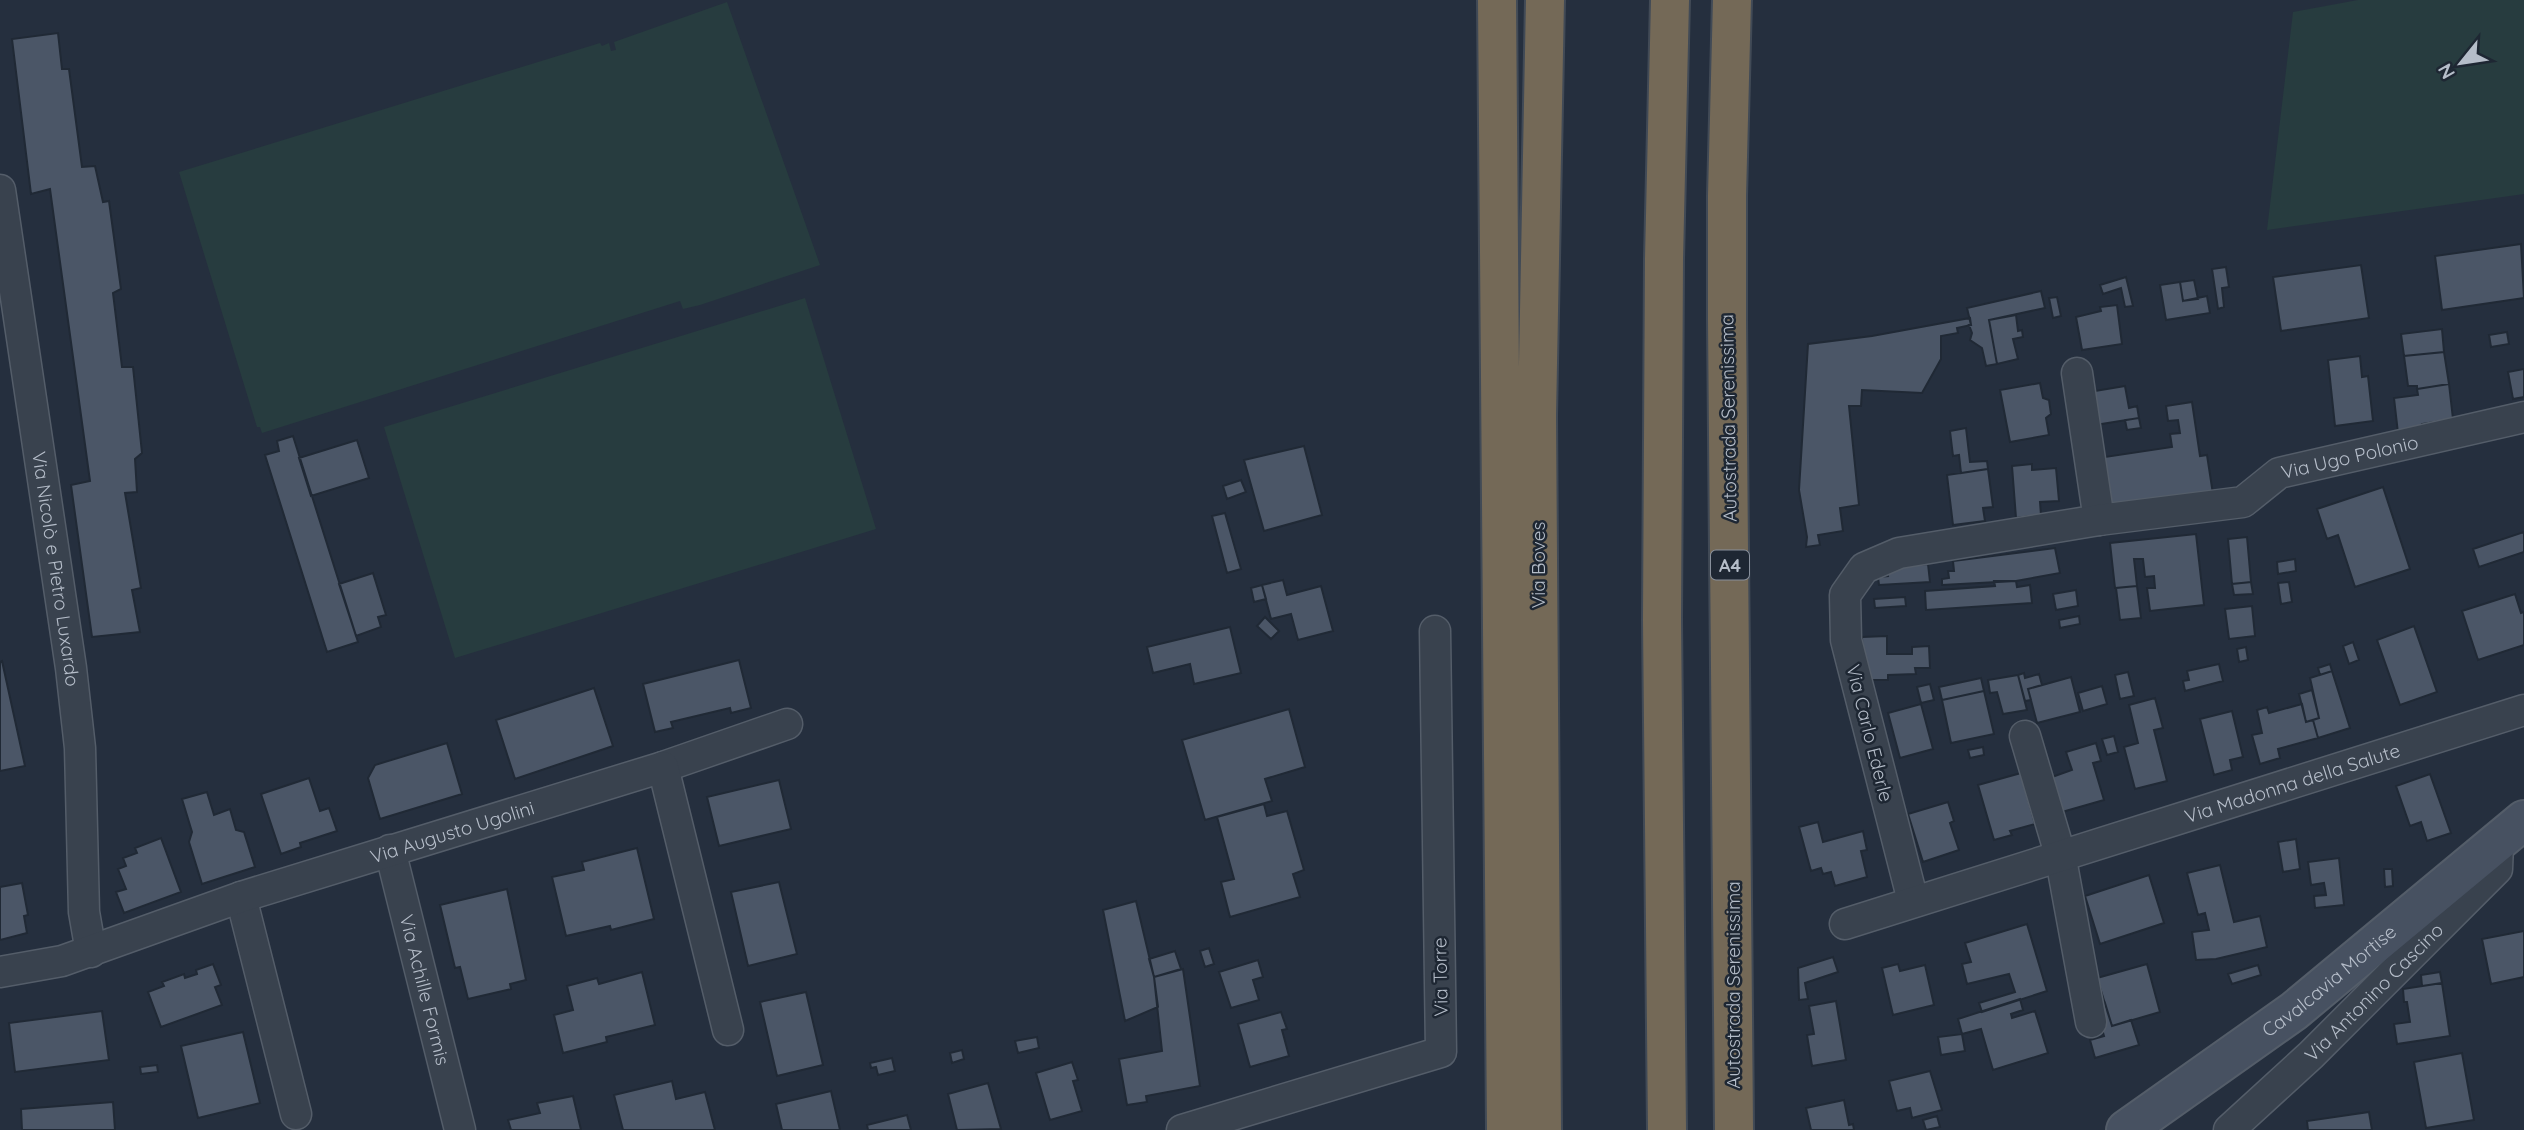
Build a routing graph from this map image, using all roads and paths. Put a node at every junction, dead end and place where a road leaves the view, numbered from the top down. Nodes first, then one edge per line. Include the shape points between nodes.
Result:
1 (1497, 0) edge
2 (1545, 0) edge
3 (1670, 0) edge
4 (1732, 0) edge
5 (0, 190) edge
6 (2077, 373) dead end
7 (2524, 417) edge
8 (2099, 520) junction
9 (1864, 568) joint
10 (1435, 631) dead end
11 (2524, 710) edge
12 (787, 724) dead end
13 (2025, 736) dead end
14 (663, 767) junction
15 (2511, 832) edge
16 (390, 850) junction
17 (2060, 854) junction
18 (241, 897) junction
19 (1913, 901) junction
20 (1844, 924) dead end
21 (91, 952) junction
22 (0, 972) edge
23 (2091, 1023) dead end
24 (728, 1030) dead end
25 (296, 1114) dead end
26 (460, 1130) edge
27 (1182, 1130) edge
28 (1506, 1130) edge
29 (1542, 1130) edge
30 (1667, 1130) edge
31 (1734, 1130) edge
32 (2126, 1130) edge
33 (2229, 1130) edge

1 - 28 highway, Via Boves
2 - 29 highway, Via Boves via 1537,415
3 - 30 highway via 1662,621
4 - 31 highway, Autostrada Serenissima / A4 via 1727,306
5 - 21 street, Via Nicolò e Pietro Luxardo via 71,668 80,748 84,912
6 - 8 street
7 - 8 street, Via Ugo Polonio via 2279,473 2243,502
8 - 9 street, Via Ugo Polonio via 1899,553
9 - 19 street, Via Carlo Ederle via 1844,595 1846,640
10 - 27 street, Via Torre via 1441,1052
11 - 17 street, Via Madonna della Salute
12 - 14 street, Via Augusto Ugolini
13 - 17 street
14 - 16 street, Via Augusto Ugolini
14 - 24 street
15 - 32 street, Cavalcavia Mortise via 2294,1011
15 - 33 street, Via Antonino Cascino via 2497,869
16 - 18 street, Via Augusto Ugolini
16 - 26 street, Via Achille Formis
17 - 19 street, Via Madonna della Salute
17 - 23 street
18 - 21 street, Via Augusto Ugolini
18 - 25 street
19 - 20 street, Via Madonna della Salute
21 - 22 street, Via Augusto Ugolini

